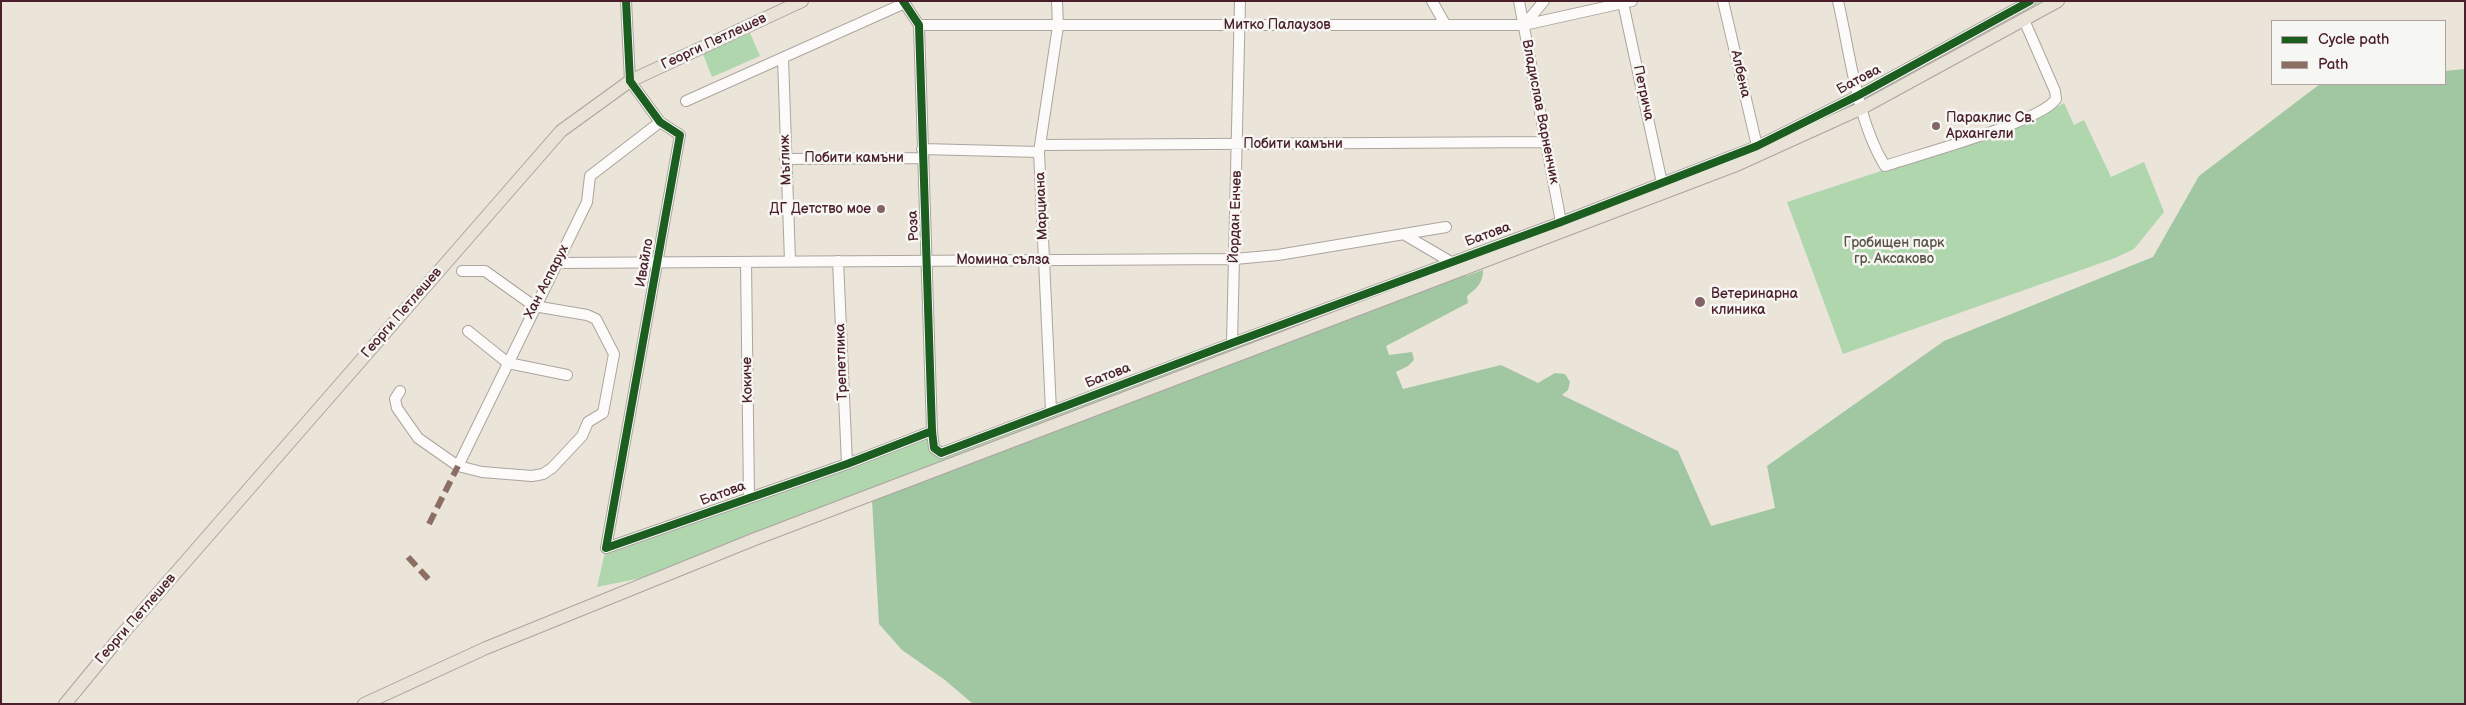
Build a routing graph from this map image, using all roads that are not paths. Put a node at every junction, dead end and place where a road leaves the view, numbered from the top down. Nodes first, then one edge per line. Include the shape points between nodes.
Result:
1 (626, 1) edge
2 (802, 1) edge
3 (1057, 1) edge
4 (1240, 1) edge
5 (1432, 1) edge
6 (1519, 1) edge
7 (1544, 1) edge
8 (1723, 1) edge
9 (1838, 1) edge
10 (2030, 1) edge
11 (2058, 1) edge
12 (904, 2) edge
13 (1628, 2) edge
14 (2024, 20) junction
15 (1445, 24) junction
16 (918, 25) junction
17 (1240, 25) junction
18 (1524, 25) junction
19 (1058, 26) junction
20 (782, 58) junction
21 (630, 80) junction
22 (1859, 95) junction
23 (686, 101) dead end
24 (1862, 108) junction
25 (660, 122) junction
26 (1546, 142) junction
27 (1238, 144) junction
28 (1757, 146) junction
29 (1040, 149) junction
30 (922, 154) junction
31 (786, 159) junction
32 (1662, 183) junction
33 (1560, 222) junction
34 (1446, 227) dead end
35 (1405, 235) junction
36 (1235, 259) junction
37 (928, 260) junction
38 (1044, 260) junction
39 (838, 261) junction
40 (746, 262) junction
41 (790, 262) junction
42 (1451, 262) junction
43 (557, 263) junction
44 (658, 263) junction
45 (462, 271) dead end
46 (534, 306) junction
47 (468, 331) dead end
48 (1232, 342) junction
49 (508, 363) junction
50 (567, 374) dead end
51 (400, 391) dead end
52 (1051, 411) junction
53 (932, 431) junction
54 (937, 452) joint
55 (847, 464) junction
56 (458, 466) junction
57 (749, 498) junction
58 (606, 548) joint
59 (65, 704) edge
60 (364, 704) edge

1 - 21 street
2 - 21 main road, Георги Петлешев
3 - 19 street, Марциана
4 - 17 street, Йордан Енчев
5 - 15 street
6 - 18 street, Владислав Варненчик
7 - 18 street
8 - 28 street, Албена
9 - 22 street
10 - 22 street, Батова
11 - 14 main road
12 - 16 street
12 - 20 street
13 - 18 street, Митко Палаузов
13 - 32 street, Петрича
14 - 24 main road
14 - 24 street via 2055,91 2056,99 2045,110 2027,119 1885,166 1875,150
15 - 17 street, Митко Палаузов
15 - 18 street, Митко Палаузов
16 - 19 street, Митко Палаузов
16 - 30 street, Роза
17 - 19 street, Митко Палаузов
17 - 27 street, Йордан Енчев
18 - 26 street, Владислав Варненчик
19 - 29 street, Марциана
20 - 23 street
20 - 31 street, Мъглиж
21 - 25 street, Ивайло
21 - 59 main road, Георги Петлешев via 560,131 131,623
22 - 24 street
22 - 28 street, Батова
24 - 60 main road via 1734,166 755,539 495,644
25 - 43 street, Хан Аспарух via 590,176 587,202
25 - 44 street, Ивайло via 680,135
26 - 27 street, Побити камъни
26 - 33 street, Владислав Варненчик
27 - 29 street, Побити камъни
27 - 36 street, Йордан Енчев
28 - 32 street, Батова
29 - 30 street, Побити камъни
29 - 38 street, Марциана
30 - 31 street, Побити камъни
30 - 37 street, Роза
31 - 41 street, Мъглиж
32 - 33 street, Батова
33 - 42 street, Батова
34 - 35 street, Момина сълза
35 - 36 street, Момина сълза
35 - 42 street
36 - 38 street, Момина сълза
36 - 48 street, Йордан Енчев
37 - 38 street, Момина сълза
37 - 39 street, Момина сълза
37 - 53 street, Роза
38 - 52 street, Марциана
39 - 41 street, Момина сълза
39 - 55 street, Трепетлика
40 - 41 street, Момина сълза
40 - 44 street, Момина сълза
40 - 57 street, Кокиче
42 - 48 street, Батова
43 - 44 street, Момина сълза
43 - 46 street, Хан Аспарух
44 - 58 street, Ивайло
45 - 46 street via 485,271
46 - 49 street, Хан Аспарух
46 - 56 street via 593,316 613,350 614,359 603,413 588,422 582,436 552,468 538,476 482,472
47 - 49 street
48 - 52 street, Батова
49 - 50 street
49 - 56 street, Хан Аспарух
51 - 56 street via 395,399 397,408 418,438
52 - 54 street, Батова via 942,454
53 - 54 street, Роза
53 - 55 street, Батова
55 - 57 street, Батова
57 - 58 street, Батова

